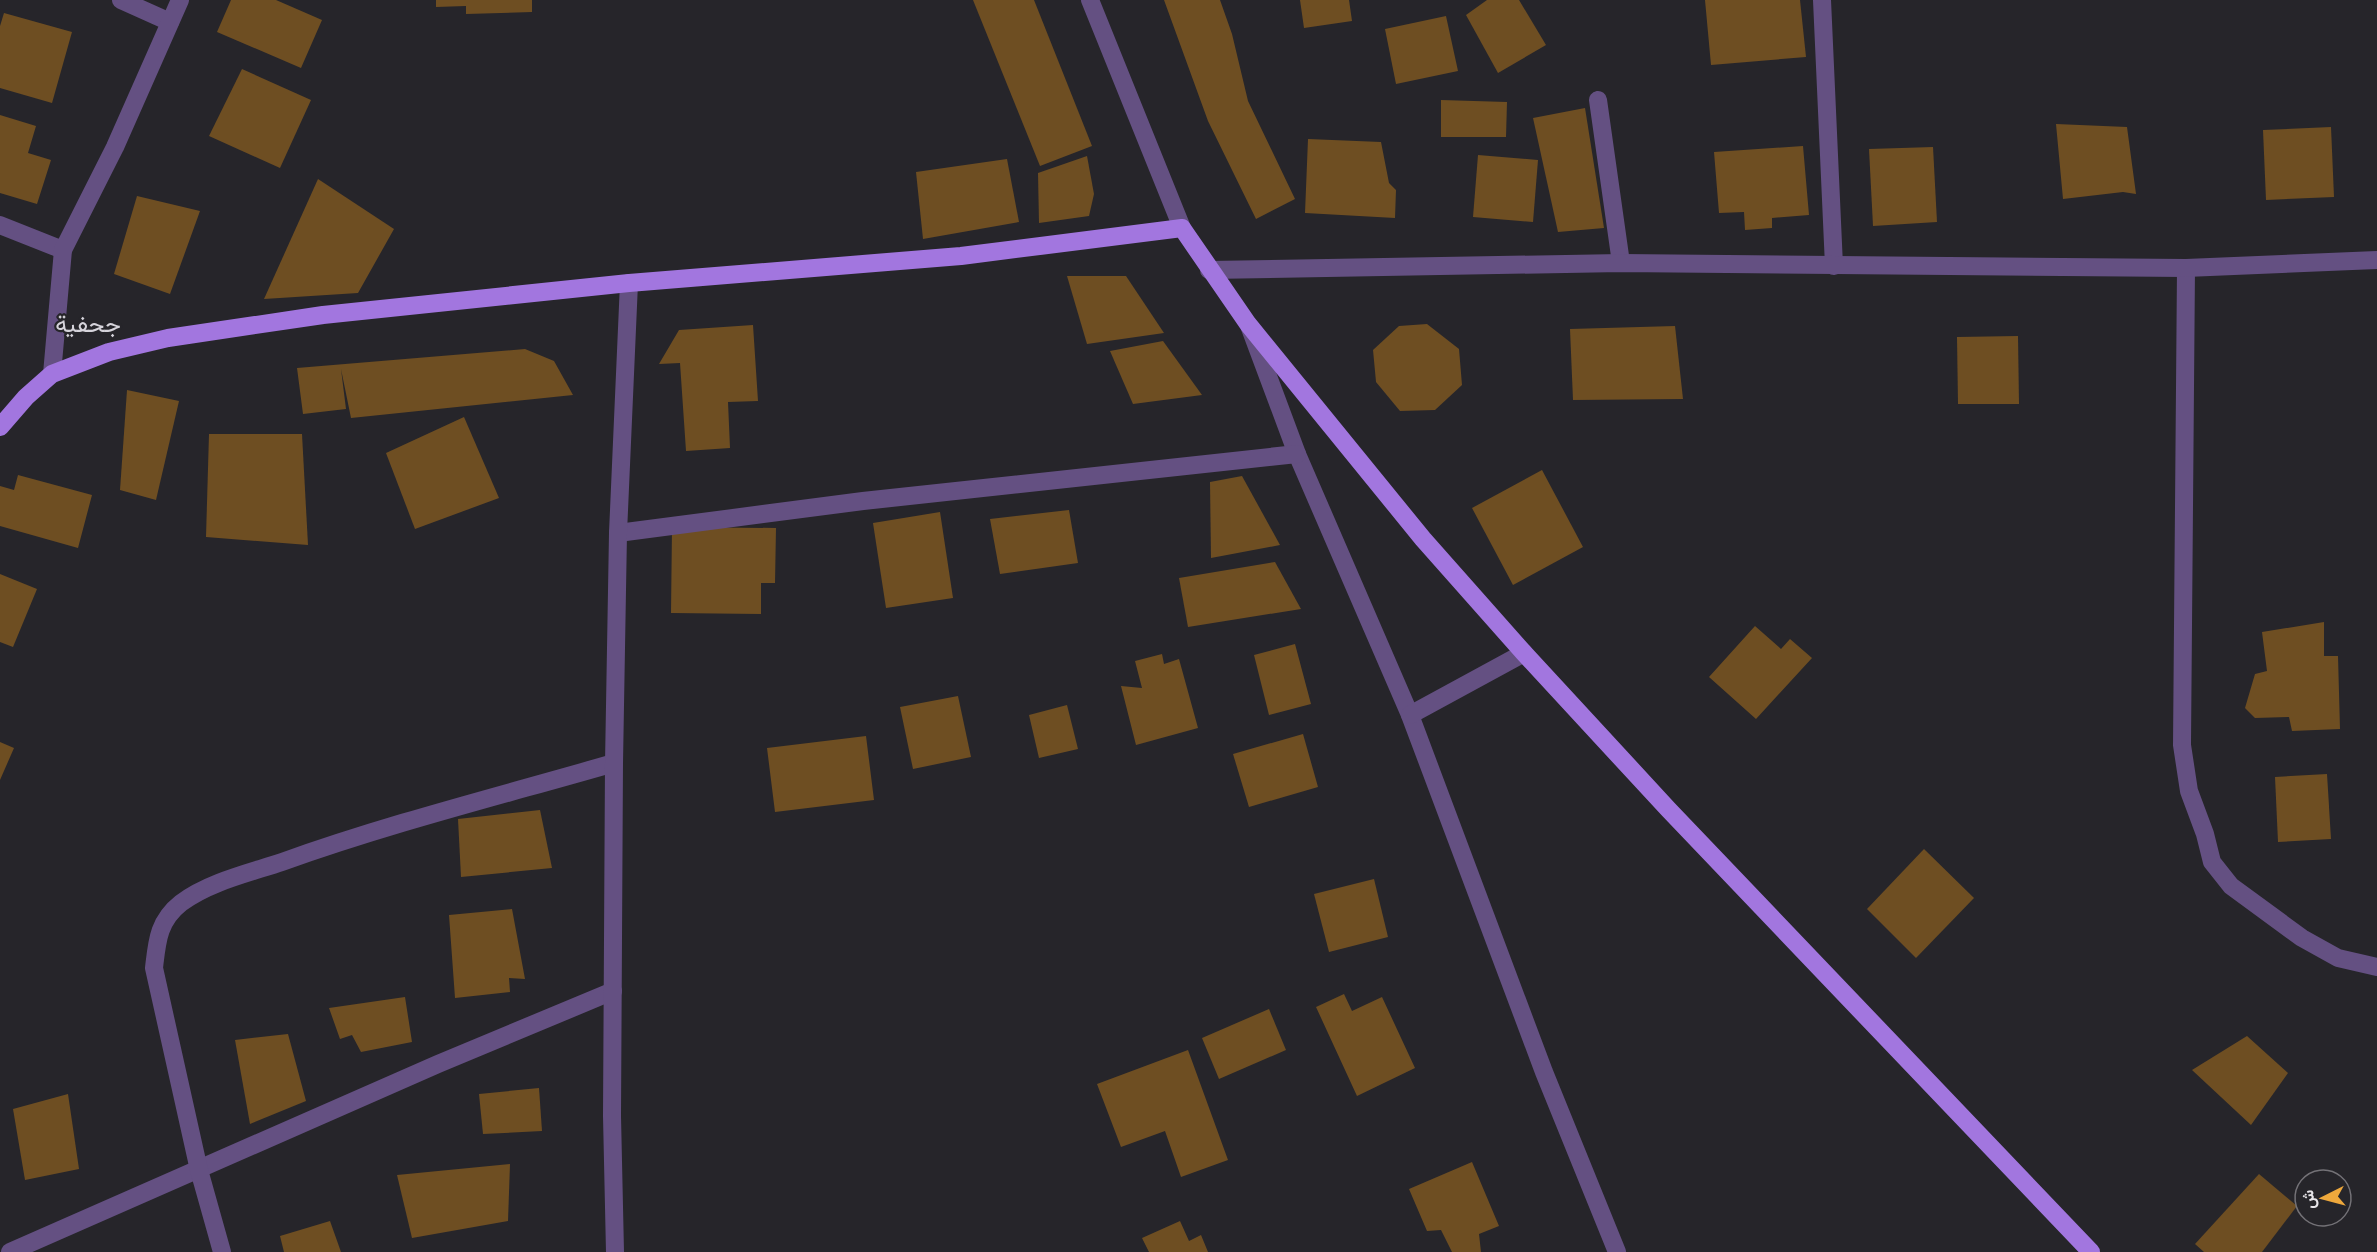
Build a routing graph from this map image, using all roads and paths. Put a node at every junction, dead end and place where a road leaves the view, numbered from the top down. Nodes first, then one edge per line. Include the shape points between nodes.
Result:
1 (120, 0) edge
2 (180, 0) edge
3 (1090, 0) edge
4 (1822, 0) edge
5 (170, 22) junction
6 (1598, 100) dead end
7 (0, 225) edge
8 (1182, 228) junction
9 (63, 250) junction
10 (2377, 260) edge
11 (1621, 263) junction
12 (1834, 266) junction
13 (2186, 267) junction
14 (1209, 270) junction
15 (629, 283) junction
16 (1248, 324) junction
17 (52, 374) junction
18 (0, 427) edge
19 (1297, 454) junction
20 (618, 533) junction
21 (1524, 653) junction
22 (1410, 715) junction
23 (614, 763) junction
24 (2377, 967) edge
25 (613, 991) junction
26 (199, 1170) junction
27 (10, 1252) edge
28 (222, 1252) edge
29 (615, 1252) edge
30 (1617, 1252) edge
31 (2091, 1252) edge

1 - 5 street
2 - 5 street
3 - 8 street
4 - 12 street
5 - 9 street via 115,147
6 - 11 street
7 - 9 street
8 - 14 main road
8 - 15 main road via 961,256
9 - 17 street
10 - 13 street
11 - 12 street
11 - 14 street
12 - 13 street
13 - 24 street via 2182,745 2189,790 2212,862 2231,886 2302,938 2338,958
14 - 16 main road
15 - 17 main road via 323,315 168,338 109,352
15 - 20 street
16 - 19 street
16 - 21 main road via 1423,539
17 - 18 main road
19 - 20 street via 863,501
19 - 22 street
20 - 23 street
21 - 22 street
21 - 31 main road
22 - 30 street via 1544,1072
23 - 25 street
23 - 26 street via 353,836 211,886 169,915 158,936 154,968
25 - 26 street
25 - 29 street
26 - 27 street
26 - 28 street

